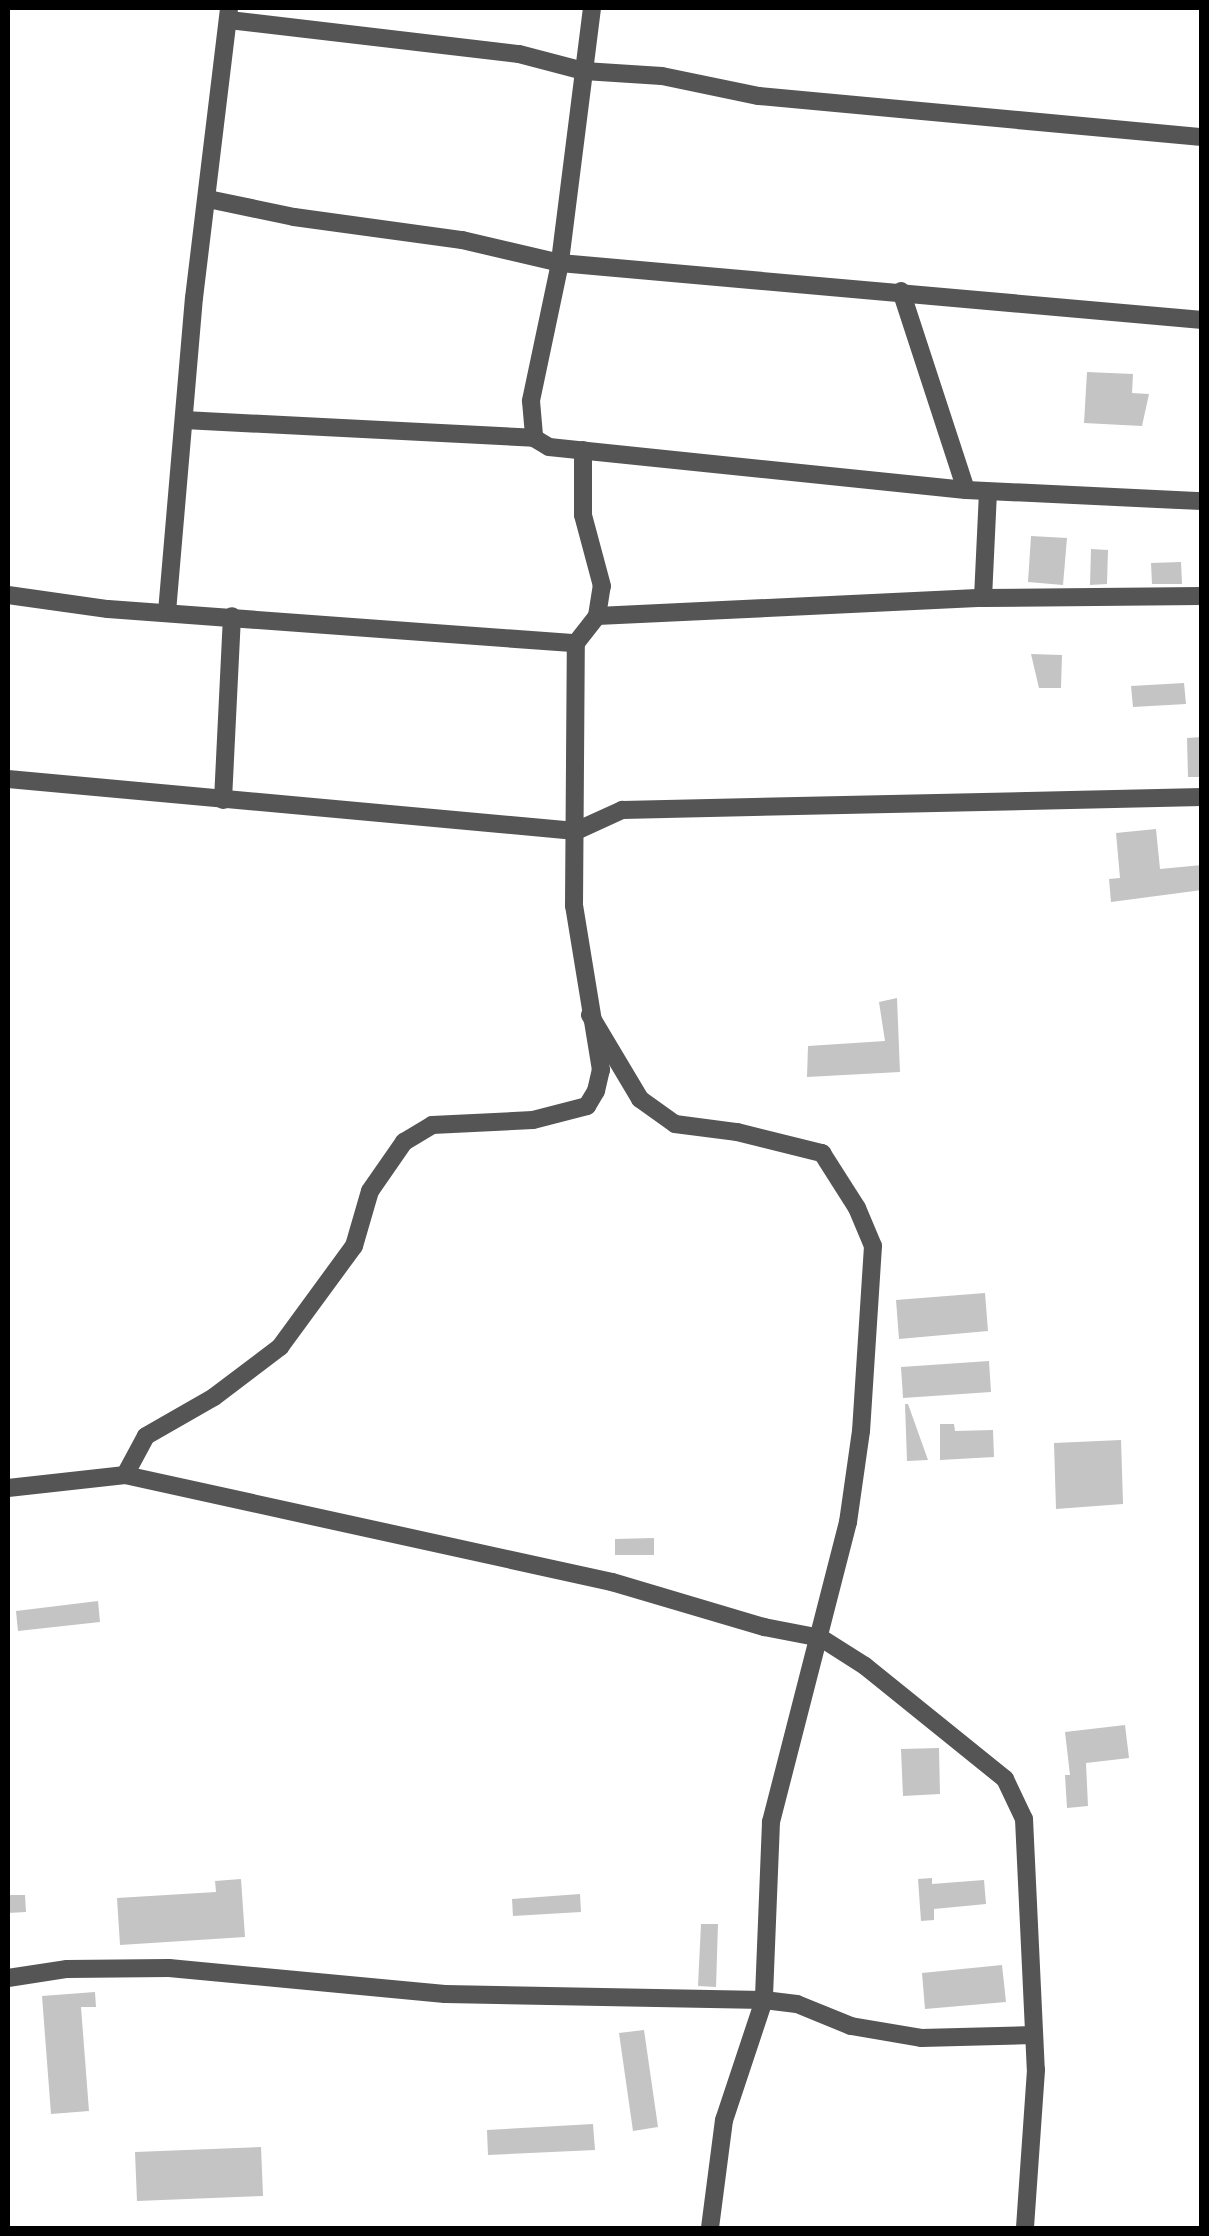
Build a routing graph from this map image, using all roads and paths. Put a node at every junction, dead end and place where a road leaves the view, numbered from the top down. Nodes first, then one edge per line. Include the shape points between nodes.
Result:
1 (592, 8) edge
2 (229, 14) edge
3 (584, 71) junction
4 (1202, 136) edge
5 (208, 199) junction
6 (560, 264) junction
7 (901, 291) junction
8 (1202, 320) edge
9 (184, 420) junction
10 (534, 438) junction
11 (583, 450) junction
12 (966, 490) junction
13 (988, 492) junction
14 (1202, 502) edge
15 (8, 595) edge
16 (1202, 596) edge
17 (983, 598) junction
18 (166, 612) junction
19 (232, 616) junction
20 (597, 616) junction
21 (576, 643) junction
22 (8, 779) edge
23 (1202, 797) edge
24 (223, 800) junction
25 (576, 831) junction
26 (590, 1015) junction
27 (125, 1476) junction
28 (8, 1488) edge
29 (821, 1638) junction
30 (8, 1978) edge
31 (764, 2000) junction
32 (1034, 2035) junction
33 (710, 2228) edge
34 (1024, 2228) edge

1 - 3 street
2 - 3 street via 519,54
2 - 5 street
3 - 4 street via 693,81 758,96
3 - 6 street
5 - 6 street via 462,240
5 - 9 street
6 - 7 street
6 - 10 street via 530,401
7 - 8 street
7 - 12 street
9 - 10 street
9 - 18 street
10 - 11 street
11 - 12 street
11 - 20 street via 582,515 602,586
12 - 13 street
13 - 14 street
13 - 17 street
15 - 18 street
16 - 17 street
17 - 20 street
18 - 19 street
19 - 21 street
19 - 24 street
20 - 21 street
21 - 25 street
22 - 24 street
23 - 25 street via 622,810
24 - 25 street
25 - 26 street via 574,906
26 - 27 street via 601,1070 586,1106 533,1120 432,1125 404,1142 370,1191 354,1246 280,1347 214,1397 146,1436
26 - 29 street via 640,1099 675,1124 822,1153 873,1246 861,1431
27 - 28 street
27 - 29 street via 612,1582
29 - 31 street via 771,1822
29 - 32 street via 1005,1779 1024,1818
30 - 31 street via 67,1969 169,1968 445,1994
31 - 32 street via 797,2004 850,2026 921,2038
31 - 33 street via 724,2120
32 - 34 street

